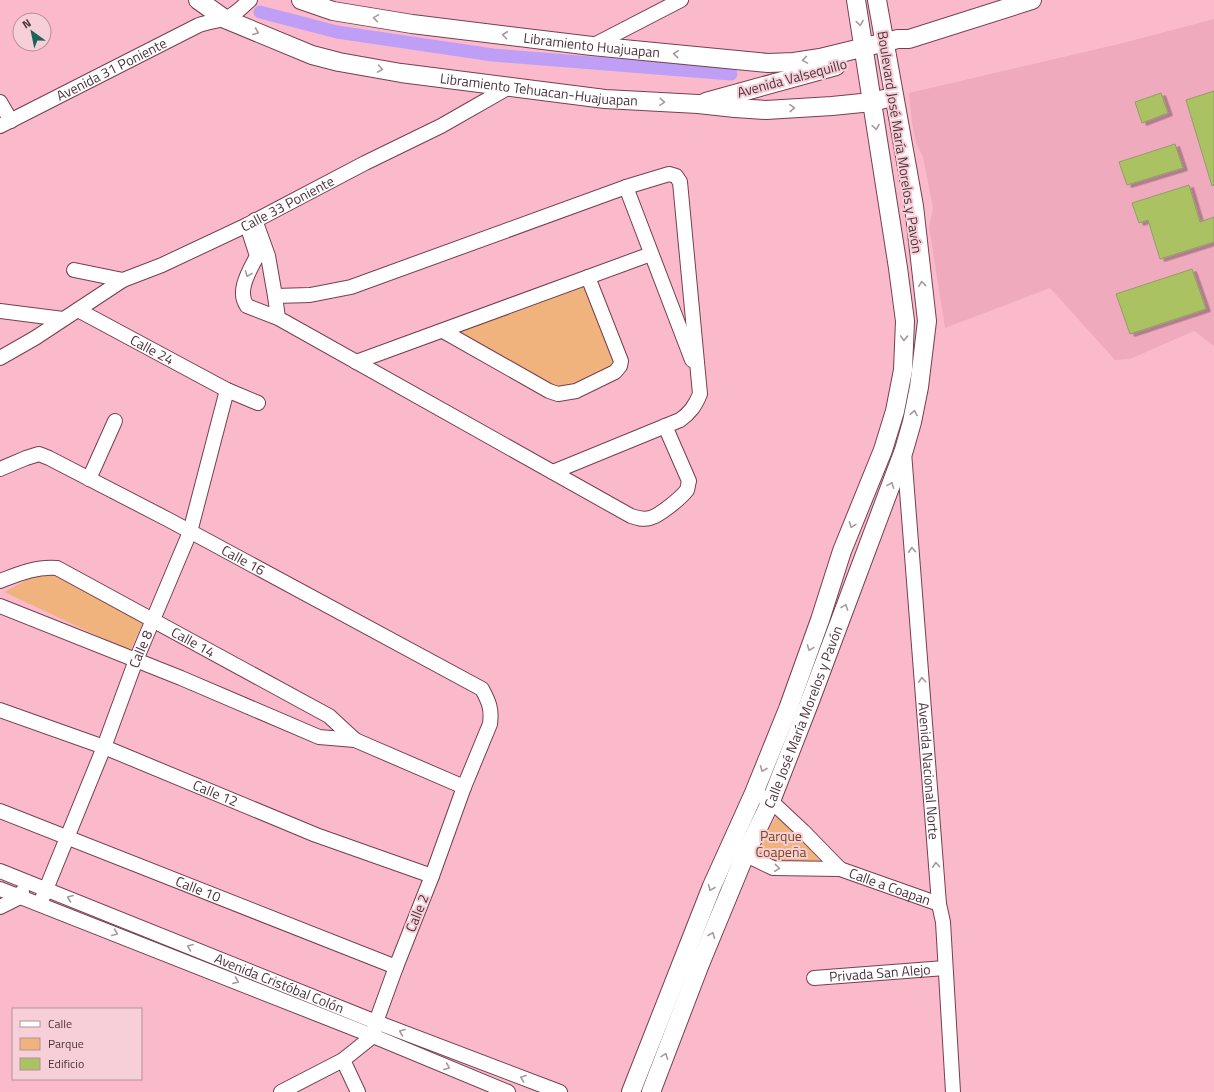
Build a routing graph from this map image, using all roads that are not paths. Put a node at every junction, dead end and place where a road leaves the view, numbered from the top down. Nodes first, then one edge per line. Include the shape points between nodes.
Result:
1 (198, 0) edge
2 (250, 0) edge
3 (301, 0) edge
4 (681, 0) edge
5 (856, 0) edge
6 (877, 0) edge
7 (1032, 0) edge
8 (231, 15) junction
9 (592, 46) junction
10 (885, 48) junction
11 (865, 52) junction
12 (768, 63) junction
13 (768, 84) junction
14 (511, 86) junction
15 (895, 97) junction
16 (0, 102) edge
17 (872, 102) junction
18 (698, 104) junction
19 (5, 124) edge
20 (626, 187) junction
21 (251, 222) junction
22 (651, 254) junction
23 (262, 256) junction
24 (74, 270) dead end
25 (588, 277) junction
26 (123, 280) junction
27 (276, 296) junction
28 (78, 310) junction
29 (0, 311) edge
30 (278, 318) junction
31 (62, 319) junction
32 (443, 330) junction
33 (0, 358) edge
34 (356, 362) junction
35 (698, 376) junction
36 (226, 390) junction
37 (258, 403) dead end
38 (115, 421) dead end
39 (665, 426) junction
40 (883, 450) joint
41 (904, 450) junction
42 (0, 469) edge
43 (553, 472) junction
44 (89, 479) junction
45 (190, 532) junction
46 (0, 581) edge
47 (0, 606) edge
48 (153, 619) junction
49 (136, 660) junction
50 (482, 690) joint
51 (0, 710) edge
52 (355, 740) junction
53 (104, 747) junction
54 (464, 787) junction
55 (754, 793) junction
56 (770, 801) junction
57 (0, 812) edge
58 (66, 837) junction
59 (737, 851) junction
60 (840, 869) junction
61 (0, 871) edge
62 (432, 876) junction
63 (27, 881) junction
64 (0, 889) edge
65 (46, 889) junction
66 (20, 897) junction
67 (40, 904) junction
68 (939, 904) junction
69 (0, 907) edge
70 (206, 953) junction
71 (396, 967) junction
72 (202, 968) junction
73 (945, 968) junction
74 (814, 978) dead end
75 (376, 1022) junction
76 (373, 1036) junction
77 (343, 1060) junction
78 (281, 1092) edge
79 (358, 1092) edge
80 (508, 1092) edge
81 (560, 1092) edge
82 (631, 1092) edge
83 (651, 1092) edge
84 (953, 1092) edge

1 - 8 main road, Libramiento Tehuacan-Huajuapan
2 - 8 street
9 -> 3 main road, Libramiento Huajuapan via 412,24 333,11
4 - 9 street
5 -> 11 main road, Boulevard José María Morelos y Pavón
6 - 10 main road, Boulevard José María Morelos y Pavón
7 - 10 main road, Avenida Valsequillo via 909,39 900,48
8 -> 14 main road, Libramiento Tehuacan-Huajuapan via 312,55 339,62 401,73
8 - 19 street, Avenida 31 Poniente via 199,25
12 -> 9 main road, Libramiento Huajuapan
10 - 11 main road, Avenida Valsequillo
10 - 15 main road, Boulevard José María Morelos y Pavón
11 -> 12 main road, Libramiento Huajuapan
11 - 13 main road, Avenida Valsequillo
11 - 17 main road, Boulevard José María Morelos y Pavón
12 - 13 main road
13 - 18 main road, Avenida Valsequillo
14 -> 18 main road, Libramiento Tehuacan-Huajuapan via 605,99
14 - 21 street, Calle 33 Poniente via 441,126
15 - 17 main road, Libramiento Tehuacan-Huajuapan
41 -> 15 main road, Boulevard José María Morelos y Pavón via 919,387 926,321 914,206
16 - 19 street
18 -> 17 main road, Libramiento Tehuacan-Huajuapan via 766,110
17 -> 40 main road, Boulevard José María Morelos y Pavón via 905,321 903,370 895,411
20 - 22 street
20 - 27 street via 351,287 310,295
20 - 35 street via 670,174 676,176 680,182
21 - 23 street
21 - 26 street, Calle 33 Poniente via 162,265
22 - 25 street
22 - 35 street
23 - 27 street
23 -> 30 street via 248,273 243,289 244,302 247,306
24 - 26 street
25 - 32 street
25 - 32 street via 621,361 615,372 576,391 558,394 549,391
26 - 28 street, Calle 33 Poniente
27 - 30 street
28 - 31 street, Calle 33 Poniente
28 - 36 street, Calle 24
29 - 31 street
30 - 34 street
31 - 33 street, Calle 33 Poniente
32 - 34 street
34 - 43 street
35 - 39 street via 700,394 694,406 688,415
36 - 37 street, Calle 24
36 - 45 street, Calle 8
38 - 44 street
39 - 43 street
39 - 43 street via 689,481 688,488 651,518 631,516
40 -> 55 main road, Calle José María Morelos y Pavón via 844,545 788,709
56 -> 41 main road, Calle José María Morelos y Pavón
68 -> 41 street, Avenida Nacional Norte
42 - 44 street, Calle 16 via 39,454
44 - 45 street, Calle 16
45 - 48 street, Calle 8
45 - 50 street, Calle 16
46 - 48 street, Calle 14 via 30,571 57,568
47 - 49 street, Calle 14
48 - 49 street, Calle 8
48 - 52 street, Calle 14 via 329,716
49 - 52 street, Calle 14 via 319,737
49 - 53 street, Calle 8
50 - 54 street, Calle 2 via 492,712 490,724
51 - 53 street, Calle 12
52 - 54 street, Calle 14
53 - 58 street, Calle 8
53 - 62 street, Calle 12 via 316,835
54 - 62 street, Calle 2
55 - 56 street, Calle a Coapan
55 - 59 main road, Calle José María Morelos y Pavón
56 - 59 main road, Calle José María Morelos y Pavón
56 - 60 street, Calle a Coapan
57 - 58 street, Calle 10
58 - 65 street, Calle 8
58 - 71 street, Calle 10
59 -> 60 street, Calle a Coapan via 773,868
59 -> 82 main road, Calle José María Morelos y Pavón via 712,886
83 -> 59 main road, Calle José María Morelos y Pavón via 700,964
60 - 68 street, Calle a Coapan
61 - 63 street, Avenida Cristóbal Colón
62 - 71 street, Calle 2
63 - 65 street, Avenida Cristóbal Colón
63 - 66 street
64 - 66 street, Avenida Cristóbal Colón
65 - 67 street, Calle 8
70 -> 65 street, Avenida Cristóbal Colón
66 - 67 street, Avenida Cristóbal Colón
66 - 69 street
67 -> 72 street, Avenida Cristóbal Colón
68 - 73 street, Avenida Nacional Norte via 943,922
70 - 72 street
70 - 75 street, Avenida Cristóbal Colón
71 - 75 street, Calle 2
72 -> 76 street, Avenida Cristóbal Colón
73 - 74 street, Privada San Alejo
73 - 84 street, Avenida Nacional Norte
75 - 76 street, Calle 2
81 -> 75 street, Avenida Cristóbal Colón
76 - 77 street
76 -> 80 street, Avenida Cristóbal Colón
77 - 78 street
77 - 79 street

